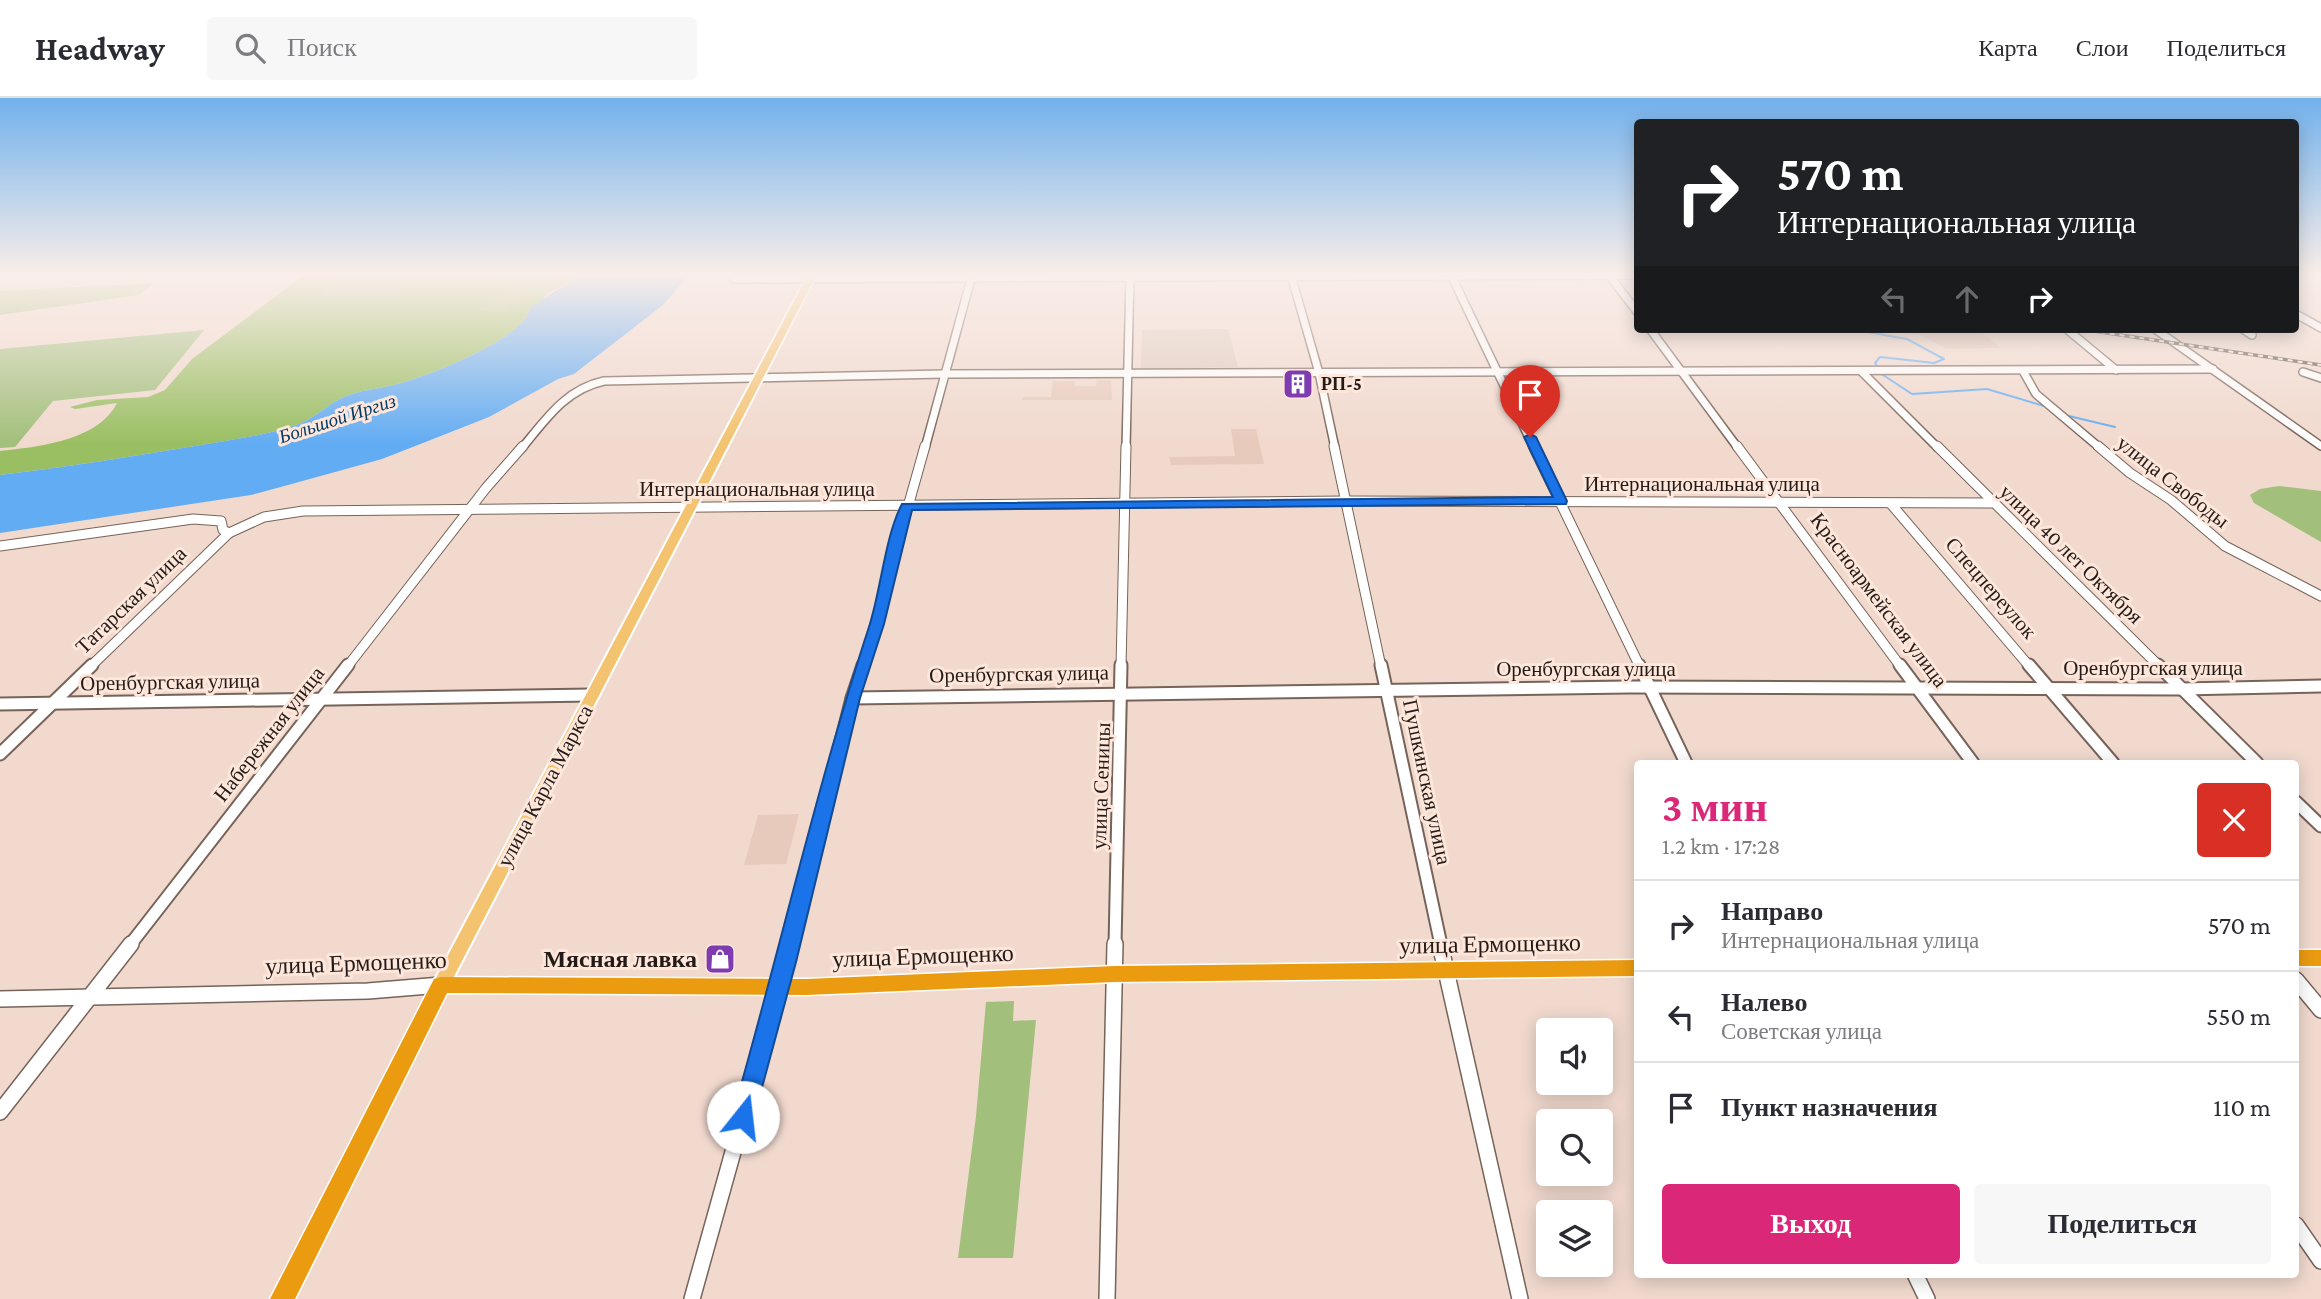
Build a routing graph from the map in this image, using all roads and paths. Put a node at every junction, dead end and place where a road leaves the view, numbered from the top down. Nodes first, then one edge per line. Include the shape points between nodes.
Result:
1 (782, 331) edge
2 (956, 331) edge
3 (1128, 331) edge
4 (1307, 331) edge
5 (1479, 331) edge
6 (1653, 333) edge
7 (2071, 333) edge
8 (2161, 333) edge
9 (2249, 333) edge
10 (2252, 335) dead end
11 (2213, 369) junction
12 (2023, 370) junction
13 (2116, 370) junction
14 (1861, 371) junction
15 (1683, 372) junction
16 (2303, 372) dead end
17 (1319, 373) junction
18 (1499, 373) junction
19 (944, 374) junction
20 (1127, 375) junction
21 (759, 377) junction
22 (2321, 378) edge
23 (2321, 446) edge
24 (1345, 501) junction
25 (1561, 501) junction
26 (1126, 503) junction
27 (1780, 503) junction
28 (1991, 503) junction
29 (1891, 504) junction
30 (690, 507) junction
31 (906, 507) junction
32 (470, 509) junction
33 (229, 533) junction
34 (0, 546) edge
35 (2321, 596) edge
36 (2321, 686) edge
37 (1652, 687) junction
38 (2049, 687) junction
39 (1385, 689) junction
40 (1920, 689) junction
41 (2182, 689) junction
42 (1123, 692) junction
43 (592, 695) junction
44 (852, 698) junction
45 (323, 699) junction
46 (50, 703) junction
47 (0, 704) edge
48 (0, 754) edge
49 (1685, 760) edge
50 (1971, 760) edge
51 (2110, 760) edge
52 (2254, 760) edge
53 (2299, 805) edge
54 (2321, 826) edge
55 (2299, 958) edge
56 (2321, 958) edge
57 (1634, 968) edge
58 (1446, 971) junction
59 (1114, 974) junction
60 (2299, 984) edge
61 (441, 985) junction
62 (779, 986) junction
63 (89, 995) junction
64 (0, 999) edge
65 (2321, 1010) edge
66 (0, 1112) edge
67 (2299, 1229) edge
68 (2321, 1261) edge
69 (1917, 1278) edge
70 (282, 1299) edge
71 (692, 1299) edge
72 (1107, 1299) edge
73 (1520, 1299) edge
74 (1927, 1299) edge

1 - 21 main road, улица Карла Маркса
2 - 19 street
3 - 20 street, улица Сеницы
4 - 17 street, Пушкинская улица
5 - 18 street
6 - 15 street, Красноармейская улица
7 - 13 street
8 - 11 street
9 - 10 street
11 - 13 street
11 - 23 street
12 - 13 street
12 - 14 street
12 - 35 street, улица Свободы via 2036,394 2225,546
14 - 15 street
14 - 28 street, улица 40 лет Октября
15 - 18 street
15 - 27 street, Красноармейская улица
16 - 22 street
17 - 18 street
17 - 20 street
17 - 24 street, Пушкинская улица
18 - 25 street
19 - 20 street
19 - 21 street
19 - 31 street
20 - 26 street, улица Сеницы
21 - 30 main road, улица Карла Маркса
21 - 32 street, Набережная улица via 621,380 577,388 538,426
24 - 25 street, Интернациональная улица
24 - 26 street, Интернациональная улица
24 - 39 street, Пушкинская улица
25 - 27 street, Интернациональная улица
25 - 37 street
26 - 31 street, Интернациональная улица
26 - 42 street, улица Сеницы
27 - 29 street, Интернациональная улица
27 - 40 street, Красноармейская улица
28 - 29 street, Интернациональная улица
28 - 41 street, улица 40 лет Октября
29 - 38 street, Спецпереулок
30 - 31 street, Интернациональная улица
30 - 32 street, Интернациональная улица
30 - 43 main road, улица Карла Маркса
31 - 44 street via 877,624
32 - 33 street, Интернациональная улица via 303,511 264,517
32 - 45 street, Набережная улица
33 - 34 street via 221,521 193,519
33 - 46 street, Татарская улица
36 - 41 street, Оренбургская улица
37 - 39 street, Оренбургская улица
37 - 40 street, Оренбургская улица
37 - 49 street
38 - 40 street, Оренбургская улица
38 - 41 street, Оренбургская улица
38 - 51 street, Спецпереулок
39 - 42 street, Оренбургская улица
39 - 58 street, Пушкинская улица
40 - 50 street, Красноармейская улица
41 - 52 street, улица 40 лет Октября
42 - 44 street, Оренбургская улица
42 - 59 street, улица Сеницы
43 - 45 street, Оренбургская улица
43 - 61 main road, улица Карла Маркса
44 - 62 street
45 - 46 street, Оренбургская улица
45 - 63 street, Набережная улица
46 - 47 street, Оренбургская улица
46 - 48 street, Татарская улица
53 - 54 street
55 - 56 highway
57 - 58 highway, улица Ермощенко
58 - 59 highway, улица Ермощенко
58 - 73 street, Пушкинская улица
59 - 62 highway, улица Ермощенко
59 - 72 street, улица Сеницы
60 - 65 street
61 - 62 highway, улица Ермощенко
61 - 63 street, улица Ермощенко via 368,991
61 - 70 highway, улица Карла Маркса
62 - 71 street
63 - 64 street, улица Ермощенко
63 - 66 street, Набережная улица
67 - 68 street
69 - 74 street

